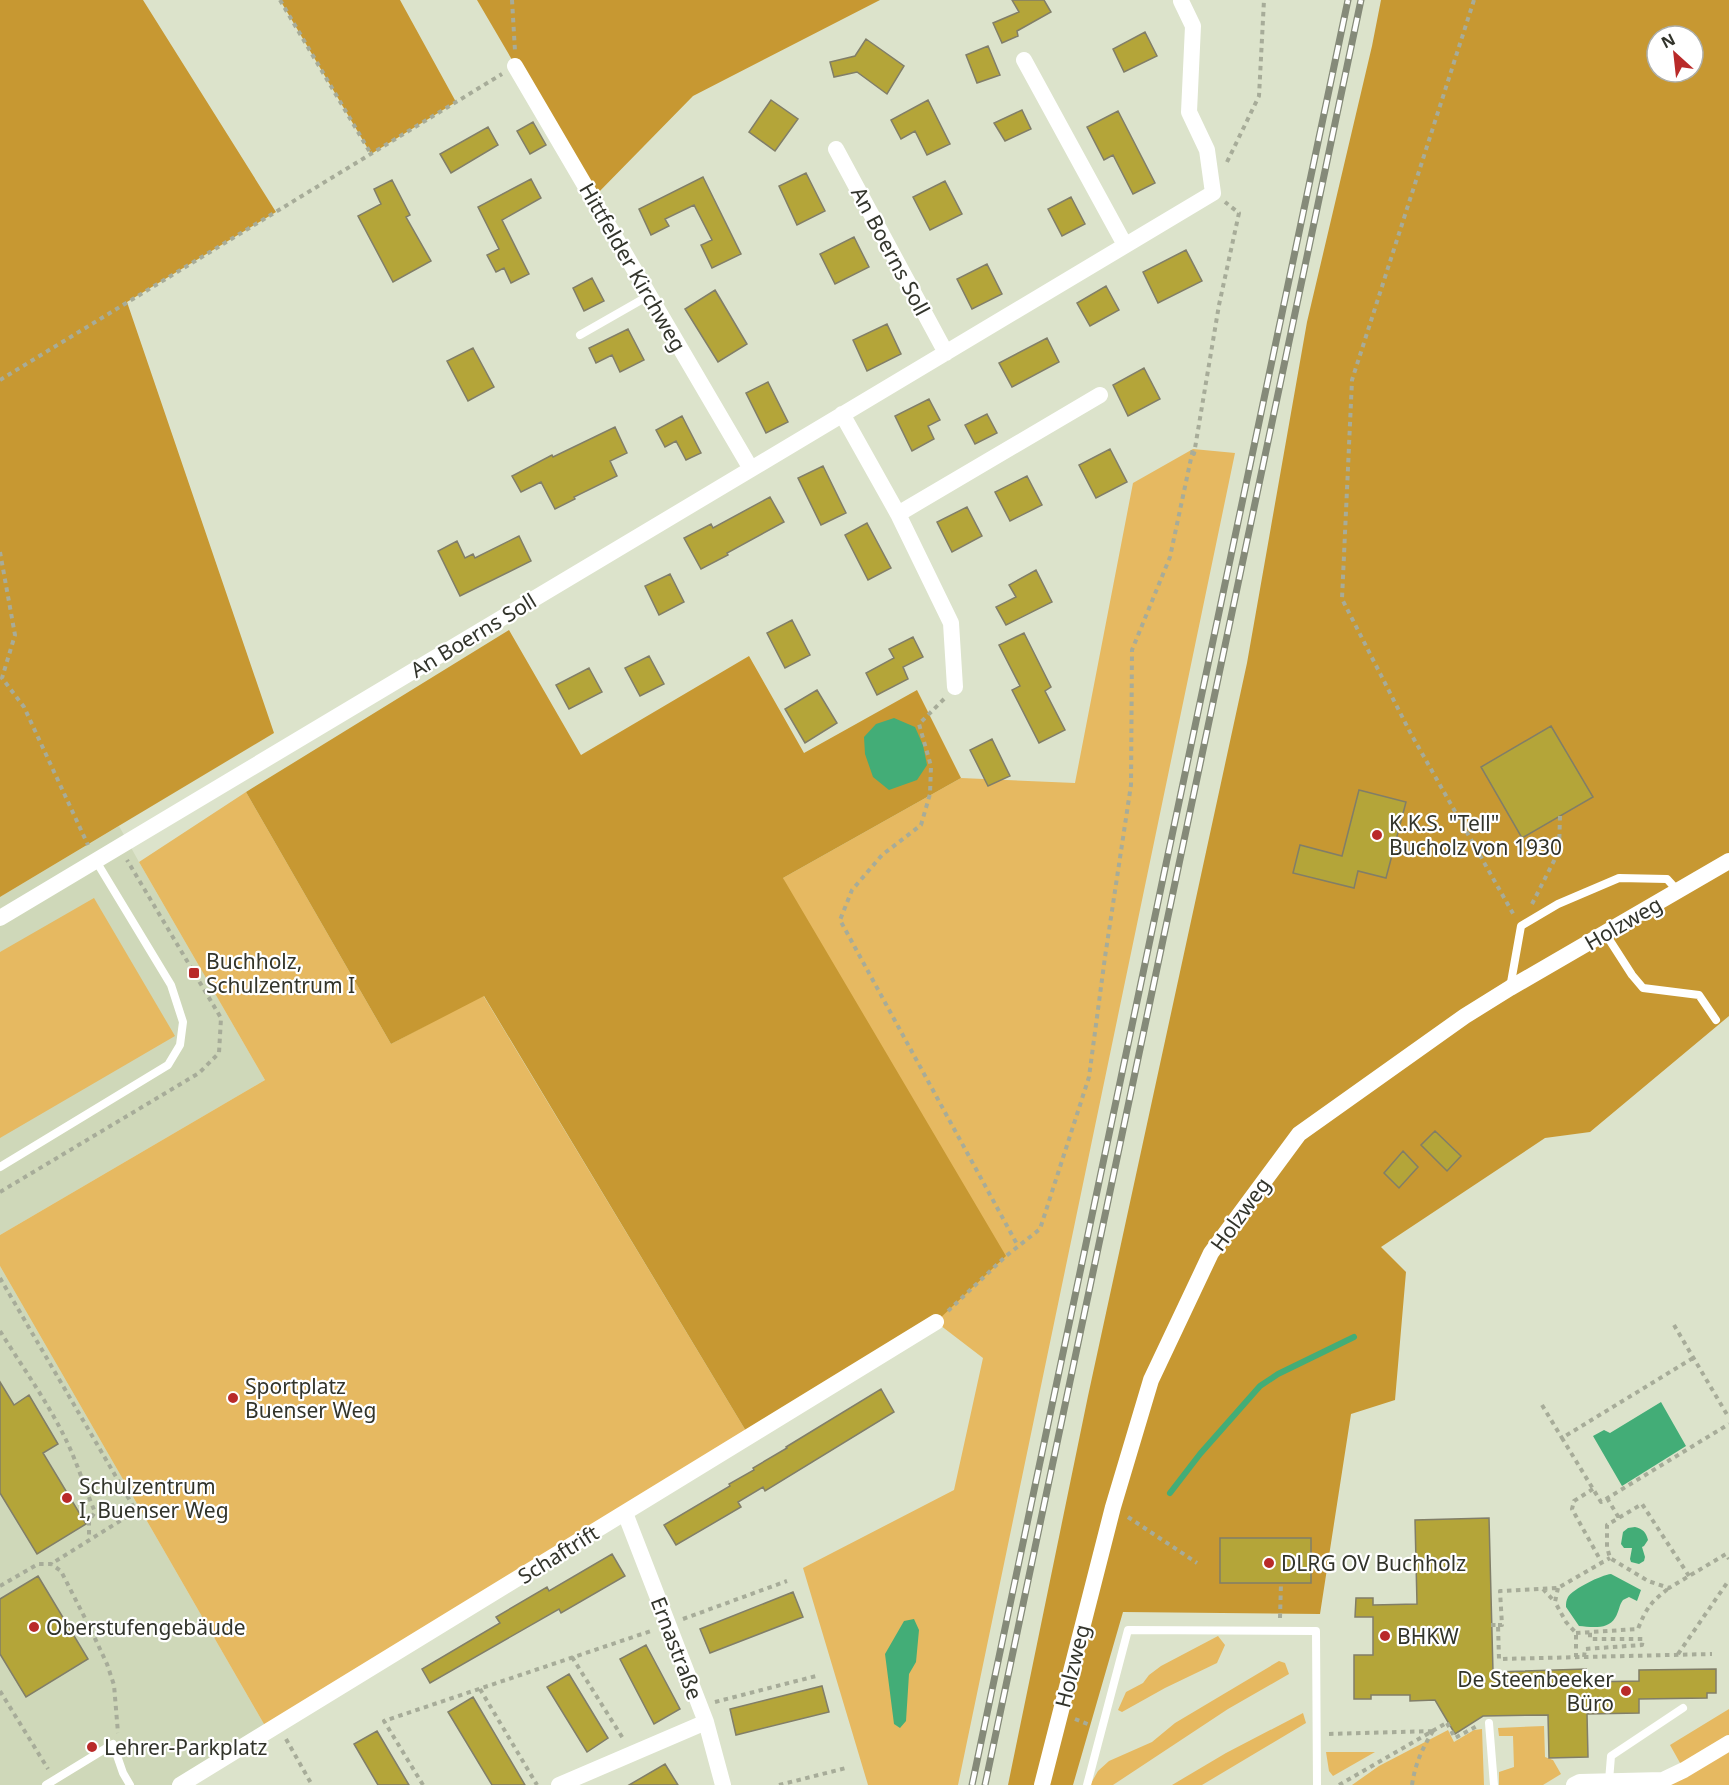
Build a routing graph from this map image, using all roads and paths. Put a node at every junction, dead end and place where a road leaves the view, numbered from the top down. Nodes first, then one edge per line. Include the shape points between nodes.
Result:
1 (280, 0) edge
2 (512, 0) edge
3 (1264, 0) edge
4 (1474, 0) edge
5 (1181, 1) edge
6 (1024, 60) dead end
7 (515, 66) junction
8 (836, 149) dead end
9 (370, 154) junction
10 (1213, 193) junction
11 (1125, 245) junction
12 (650, 295) junction
13 (580, 335) dead end
14 (946, 352) junction
15 (0, 380) edge
16 (1100, 395) dead end
17 (842, 414) junction
18 (751, 469) junction
19 (898, 514) junction
20 (0, 552) edge
21 (955, 687) joint
22 (1560, 816) dead end
23 (120, 846) junction
24 (1394, 846) dead end
25 (1409, 849) dead end
26 (96, 861) junction
27 (1729, 861) edge
28 (1678, 891) junction
29 (0, 918) edge
30 (1521, 926) junction
31 (1605, 933) junction
32 (1510, 988) junction
33 (1716, 1020) dead end
34 (0, 1167) edge
35 (0, 1192) edge
36 (1018, 1246) junction
37 (0, 1278) edge
38 (936, 1322) joint
39 (1674, 1325) dead end
40 (0, 1331) edge
41 (1693, 1358) junction
42 (1542, 1405) dead end
43 (1729, 1418) edge
44 (1729, 1424) edge
45 (1562, 1438) junction
46 (1593, 1489) junction
47 (1607, 1498) junction
48 (1113, 1507) junction
49 (625, 1513) junction
50 (1619, 1518) junction
51 (89, 1540) junction
52 (1610, 1558) junction
53 (1729, 1559) edge
54 (1197, 1563) dead end
55 (1602, 1563) junction
56 (51, 1564) junction
57 (1689, 1576) junction
58 (1729, 1580) edge
59 (787, 1581) dead end
60 (1281, 1583) dead end
61 (0, 1586) edge
62 (1558, 1588) junction
63 (1669, 1588) junction
64 (1543, 1589) junction
65 (1555, 1602) junction
66 (669, 1625) junction
67 (1491, 1625) dead end
68 (1498, 1625) junction
69 (1280, 1630) junction
70 (1590, 1632) junction
71 (1576, 1633) junction
72 (1712, 1654) dead end
73 (1677, 1655) junction
74 (572, 1657) junction
75 (1576, 1657) junction
76 (1584, 1657) junction
77 (816, 1676) dead end
78 (480, 1689) junction
79 (0, 1691) edge
80 (1683, 1708) dead end
81 (1061, 1712) junction
82 (703, 1714) junction
83 (1489, 1724) joint
84 (278, 1725) junction
85 (1101, 1731) junction
86 (1434, 1731) junction
87 (1316, 1734) junction
88 (1729, 1743) edge
89 (113, 1744) junction
90 (632, 1753) junction
91 (846, 1768) dead end
92 (54, 1780) junction
93 (1619, 1782) edge
94 (46, 1785) edge
95 (130, 1785) edge
96 (180, 1785) edge
97 (312, 1785) edge
98 (423, 1785) edge
99 (537, 1785) edge
100 (559, 1785) edge
101 (723, 1785) edge
102 (779, 1785) edge
103 (1042, 1785) edge
104 (1087, 1785) edge
105 (1317, 1785) edge
106 (1339, 1785) edge
107 (1412, 1785) edge
108 (1494, 1785) edge
109 (1574, 1785) edge

1 - 9 path
2 - 7 path
3 - 10 path via 1259,96
4 - 30 path via 1352,380 1342,599 1411,734
5 - 10 street via 1193,26 1189,112 1207,150
6 - 11 street
7 - 9 path
7 - 12 street, Hittfelder Kirchweg
8 - 14 street, An Boerns Soll
9 - 15 path
10 - 11 street, An Boerns Soll
10 - 36 path via 1239,213 1194,454 1193,449 1170,558 1132,650 1131,785 1089,1077 1040,1229
11 - 14 street, An Boerns Soll
12 - 13 lane
12 - 18 street, Hittfelder Kirchweg
14 - 17 street, An Boerns Soll
16 - 19 street
17 - 18 street, An Boerns Soll
17 - 19 street
18 - 23 street, An Boerns Soll
19 - 21 street via 951,622
20 - 26 path via 15,634 2,678 24,707
21 - 36 path via 919,724 931,766 930,794 921,825 882,855 852,890 840,920
22 - 30 path via 1559,851
23 - 26 street, An Boerns Soll
23 - 35 path via 221,1018 219,1053 199,1073
24 - 25 path
26 - 29 street, An Boerns Soll
26 - 34 lane via 171,985 183,1022 180,1045 168,1065
27 - 28 street, Holzweg
28 - 30 lane via 1667,879 1619,878 1558,904
28 - 31 street, Holzweg
30 - 32 lane
31 - 32 street, Holzweg
31 - 33 lane via 1643,988 1699,995
32 - 48 street, Holzweg via 1299,1134 1211,1253 1151,1380
36 - 38 path
37 - 51 path via 136,1511
38 - 49 street, Schaftrift
39 - 41 path
40 - 51 path via 76,1460 95,1512 89,1521
41 - 43 path
41 - 45 path
42 - 45 path
44 - 47 path
45 - 46 path
46 - 47 path via 1600,1502
46 - 55 path via 1574,1501 1572,1509
47 - 50 path
48 - 54 path
48 - 81 street, Holzweg
49 - 66 street, Ernastraße
49 - 84 street, Schaftrift
50 - 52 path via 1607,1525
50 - 57 path via 1642,1504
51 - 56 path
52 - 55 path
52 - 63 path via 1648,1581
53 - 57 path via 1726,1554
55 - 62 path
56 - 61 path via 38,1564
56 - 89 path via 60,1571 107,1664 117,1715 118,1735
57 - 63 path
58 - 73 path
59 - 66 path
60 - 69 path
62 - 64 path
62 - 65 path
63 - 70 path via 1652,1602 1638,1629
64 - 65 path
64 - 68 path via 1500,1591 1502,1625
65 - 71 path
66 - 74 path
66 - 82 street, Ernastraße
67 - 68 path
68 - 75 path via 1499,1659
69 - 85 lane via 1128,1630
69 - 87 lane via 1316,1630
70 - 71 path
70 - 76 path via 1590,1639 1643,1639 1642,1645 1585,1649
71 - 75 path
72 - 73 path
73 - 76 path
74 - 78 path
74 - 90 path
75 - 76 path
77 - 82 path
78 - 98 path via 384,1721
78 - 99 path
79 - 92 path
80 - 93 lane via 1611,1756
81 - 85 path
81 - 103 street, Holzweg
82 - 90 street
82 - 101 street, Ernastraße
83 - 86 path via 1480,1723 1455,1738 1447,1723
83 - 108 lane
84 - 96 street, Schaftrift
84 - 97 path
85 - 104 lane
86 - 87 path
86 - 106 path
86 - 107 path via 1422,1748
87 - 105 lane
88 - 93 street via 1663,1780
89 - 92 lane
89 - 95 lane
90 - 100 street
91 - 102 path
92 - 94 lane
93 - 109 street

